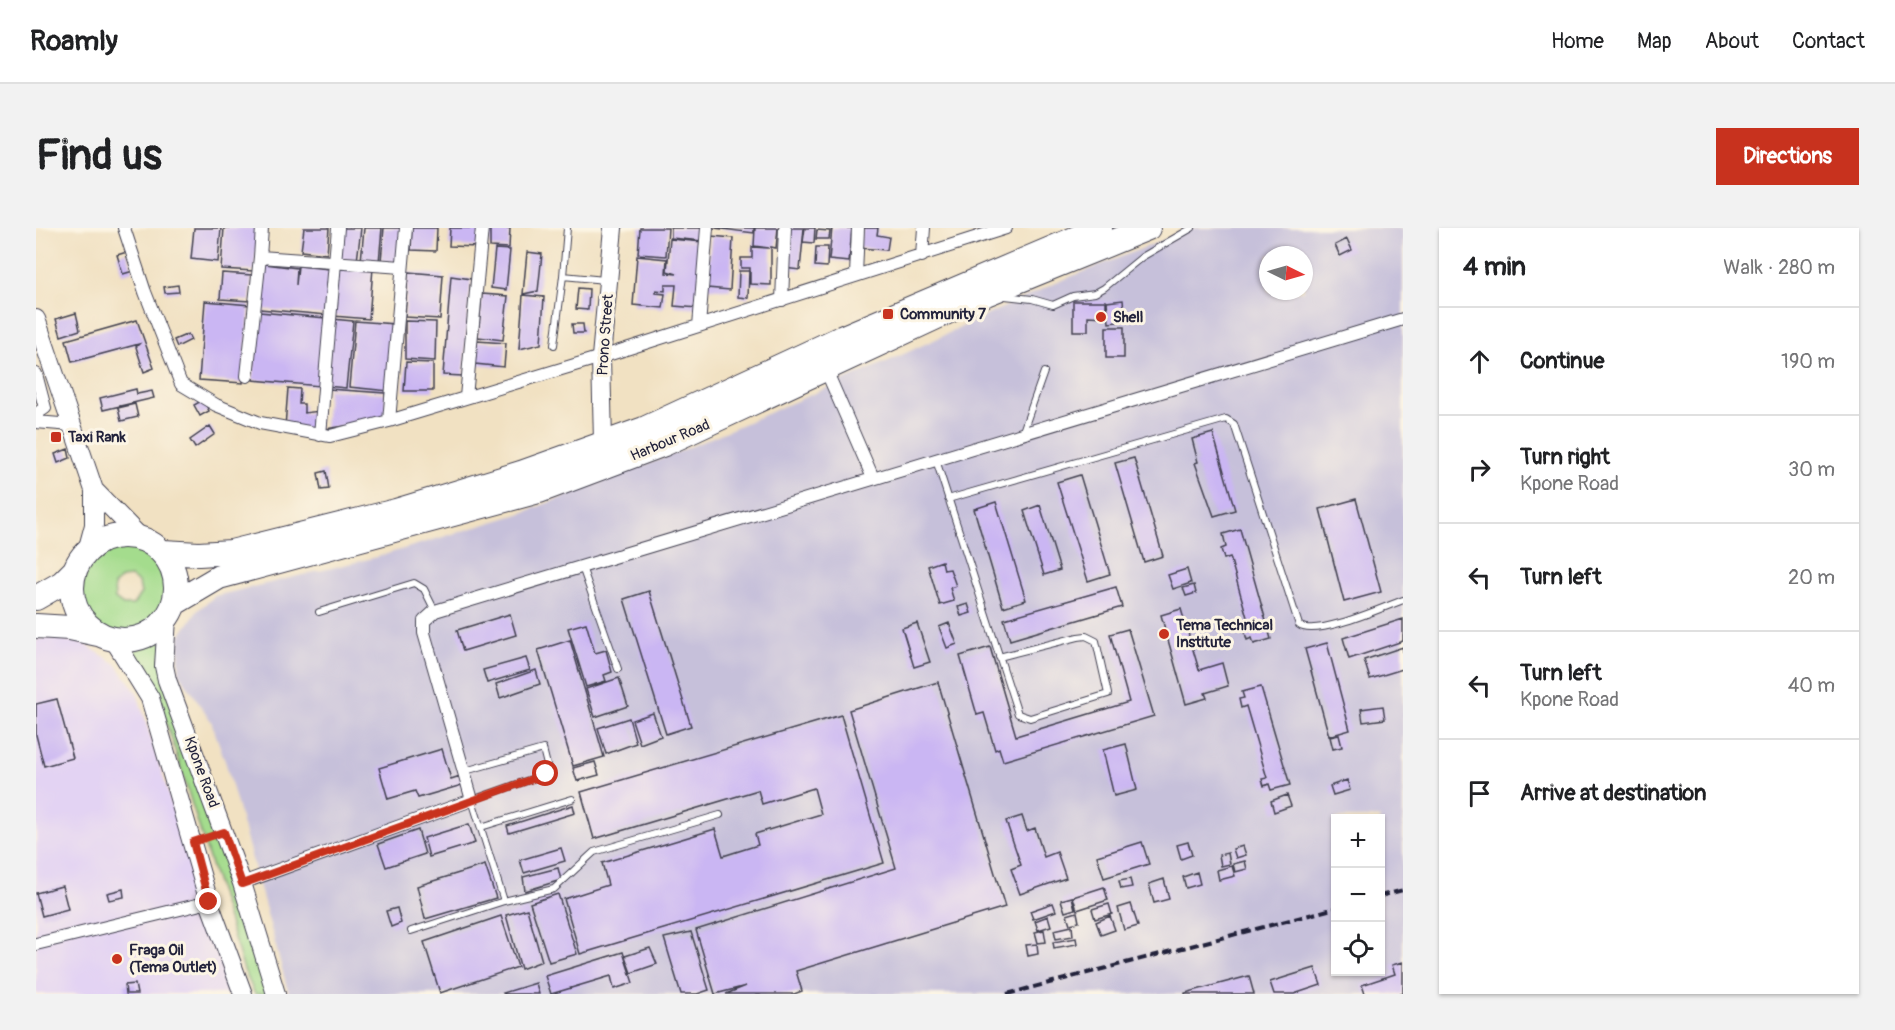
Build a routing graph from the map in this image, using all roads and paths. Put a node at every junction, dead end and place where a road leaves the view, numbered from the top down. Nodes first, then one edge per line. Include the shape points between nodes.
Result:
1 (124, 228) edge
2 (262, 228) edge
3 (338, 228) edge
4 (406, 228) edge
5 (482, 228) edge
6 (567, 228) edge
7 (613, 228) edge
8 (707, 228) edge
9 (785, 228) edge
10 (858, 228) edge
11 (924, 228) edge
12 (1006, 228) edge
13 (1100, 228) edge
14 (1148, 228) edge
15 (1192, 228) edge
16 (922, 256) junction
17 (260, 257) junction
18 (335, 262) junction
19 (402, 267) junction
20 (856, 275) junction
21 (563, 276) junction
22 (609, 280) junction
23 (986, 294) junction
24 (782, 300) junction
25 (36, 319) edge
26 (1403, 319) edge
27 (699, 326) junction
28 (554, 345) dead end
29 (601, 357) junction
30 (826, 370) junction
31 (1044, 372) dead end
32 (36, 374) edge
33 (248, 376) dead end
34 (466, 397) junction
35 (36, 414) edge
36 (389, 421) junction
37 (36, 422) edge
38 (72, 425) junction
39 (1022, 434) junction
40 (320, 435) junction
41 (603, 442) junction
42 (936, 460) junction
43 (873, 478) junction
44 (93, 490) junction
45 (948, 499) junction
46 (141, 538) junction
47 (163, 552) junction
48 (81, 561) junction
49 (582, 566) junction
50 (36, 598) edge
51 (1403, 600) edge
52 (171, 611) junction
53 (435, 611) junction
54 (319, 612) dead end
55 (36, 626) edge
56 (106, 637) junction
57 (999, 657) junction
58 (618, 669) dead end
59 (465, 771) junction
60 (572, 799) dead end
61 (472, 800) junction
62 (720, 815) dead end
63 (481, 827) junction
64 (224, 832) junction
65 (193, 842) junction
66 (242, 884) junction
67 (504, 901) junction
68 (209, 902) junction
69 (411, 931) dead end
70 (36, 944) edge
71 (243, 994) edge
72 (276, 994) edge

1 - 40 street via 181,384 216,405 260,423
2 - 17 street
3 - 18 street
4 - 19 street
5 - 34 street
6 - 21 lane
7 - 22 main road, Prono Street
8 - 27 street
9 - 24 street
10 - 20 street
11 - 16 street
12 - 16 street
13 - 41 highway, Harbour Road via 841,338 644,429
14 - 23 highway, Harbour Road
15 - 23 lane via 1142,257 1095,293 1073,296 1053,305
16 - 20 street
17 - 18 street
17 - 33 street
18 - 19 street
18 - 40 street
19 - 36 street
20 - 24 street
21 - 22 lane
21 - 28 lane
22 - 29 main road, Prono Street
23 - 30 highway, Harbour Road
24 - 27 street
25 - 38 main road
26 - 39 street
27 - 29 street
29 - 34 street
29 - 41 main road, Prono Street
30 - 43 street
30 - 52 highway, Harbour Road via 664,444 539,491 219,577
31 - 39 lane
32 - 35 street via 45,408
34 - 36 street
36 - 40 street via 339,435
37 - 38 street
38 - 44 main road
39 - 42 street
41 - 47 highway, Harbour Road via 521,473 330,529 231,552
42 - 43 street
42 - 45 lane
43 - 49 street
44 - 46 main road
44 - 48 main road via 94,525
45 - 51 lane via 1226,419 1234,424 1302,628 1355,618
45 - 57 lane
46 - 47 highway
46 - 48 highway via 106,538
47 - 52 highway via 175,576
48 - 50 highway via 62,583
48 - 56 highway via 73,600 87,625
49 - 53 street
49 - 58 lane
52 - 56 highway via 150,634 139,639
52 - 64 main road, Kpone Road via 164,666 167,680
53 - 54 lane via 424,589 414,583
53 - 59 street via 428,615 423,627
55 - 56 highway via 70,628
56 - 65 main road, Kpone Road via 150,698
57 - 57 lane via 1018,714 1023,718 1106,696 1109,690 1096,641 1090,637
59 - 61 street
59 - 61 lane via 543,749 549,772
60 - 63 lane
61 - 63 lane
61 - 66 street
62 - 67 lane via 594,852 554,889
63 - 67 lane
64 - 65 main road
64 - 66 main road, Kpone Road
65 - 68 main road, Kpone Road
66 - 72 main road, Kpone Road
67 - 69 lane
68 - 70 street
68 - 71 main road, Kpone Road

